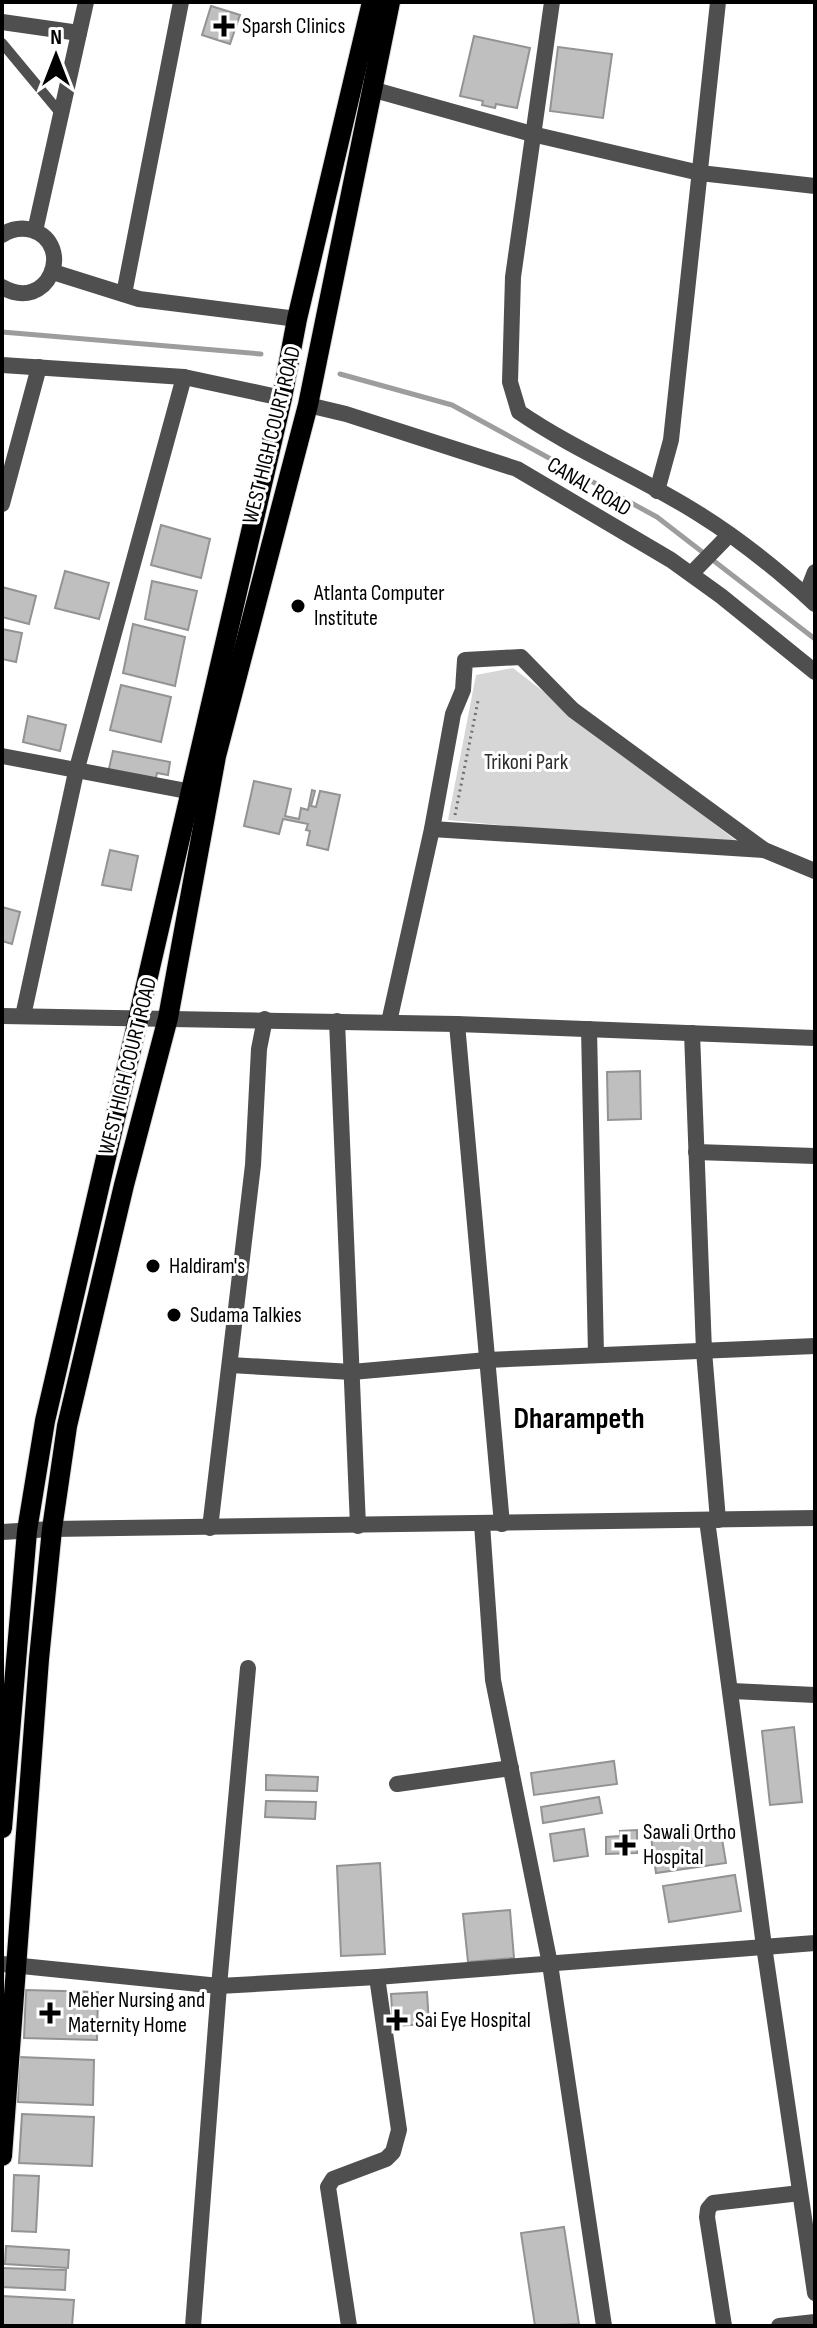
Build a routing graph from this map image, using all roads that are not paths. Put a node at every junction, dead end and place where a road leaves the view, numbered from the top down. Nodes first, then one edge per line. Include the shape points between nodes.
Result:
1 (86, 2) edge
2 (181, 2) edge
3 (372, 2) edge
4 (390, 2) edge
5 (552, 2) edge
6 (718, 2) edge
7 (2, 22) edge
8 (79, 33) junction
9 (2, 43) edge
10 (371, 89) junction
11 (61, 114) junction
12 (532, 134) junction
13 (700, 173) junction
14 (815, 186) edge
15 (35, 231) junction
16 (2, 235) edge
17 (53, 272) junction
18 (2, 287) edge
19 (124, 294) junction
20 (297, 319) junction
21 (2, 365) edge
22 (39, 367) junction
23 (184, 377) junction
24 (282, 398) junction
25 (308, 405) junction
26 (657, 491) junction
27 (2, 504) edge
28 (729, 535) junction
29 (815, 572) edge
30 (691, 574) junction
31 (810, 599) edge
32 (815, 672) edge
33 (2, 756) edge
34 (76, 772) junction
35 (192, 792) junction
36 (432, 829) junction
37 (764, 850) junction
38 (815, 871) edge
39 (2, 1016) edge
40 (23, 1016) junction
41 (140, 1016) junction
42 (168, 1018) junction
43 (265, 1019) junction
44 (337, 1021) junction
45 (389, 1022) junction
46 (457, 1024) junction
47 (589, 1029) junction
48 (692, 1033) junction
49 (815, 1038) edge
50 (696, 1152) junction
51 (815, 1156) edge
52 (815, 1346) edge
53 (704, 1351) junction
54 (596, 1355) junction
55 (487, 1360) junction
56 (230, 1365) junction
57 (352, 1372) junction
58 (815, 1518) edge
59 (713, 1520) junction
60 (482, 1524) junction
61 (502, 1524) junction
62 (358, 1526) junction
63 (210, 1528) junction
64 (52, 1529) junction
65 (27, 1531) junction
66 (2, 1532) edge
67 (248, 1668) dead end
68 (732, 1691) junction
69 (815, 1695) edge
70 (511, 1768) junction
71 (397, 1784) dead end
72 (2, 1828) edge
73 (815, 1943) edge
74 (764, 1946) junction
75 (9, 1964) edge
76 (550, 1964) junction
77 (377, 1977) junction
78 (219, 1986) junction
79 (2, 2156) edge
80 (800, 2193) junction
81 (815, 2293) edge
82 (815, 2322) edge
83 (193, 2326) edge
84 (349, 2326) edge
85 (604, 2326) edge
86 (724, 2326) edge
87 (779, 2326) edge

1 - 8 street
2 - 19 street
3 - 20 main road, WEST HIGH COURT ROAD
4 - 10 main road, WEST HIGH COURT ROAD
5 - 12 street
6 - 13 street
7 - 8 street
8 - 11 street
9 - 11 lane
10 - 12 street
10 - 25 main road, WEST HIGH COURT ROAD
11 - 15 street
12 - 13 street
12 - 26 street via 513,277 510,382 519,412
13 - 14 street
13 - 26 street via 671,440
15 - 16 street via 15,229
15 - 17 street via 49,243
17 - 18 street via 31,293
17 - 19 street
19 - 20 street
20 - 24 main road, WEST HIGH COURT ROAD
21 - 22 street
22 - 23 street
22 - 27 street
23 - 24 street
23 - 34 street
24 - 35 main road, WEST HIGH COURT ROAD
25 - 30 street, CANAL ROAD via 517,469
25 - 42 main road, WEST HIGH COURT ROAD via 216,756
26 - 28 street
28 - 30 street
28 - 31 street
29 - 31 street
30 - 32 street, CANAL ROAD
33 - 34 street
34 - 35 street
34 - 40 street
35 - 41 main road, WEST HIGH COURT ROAD
36 - 37 street
36 - 37 street via 465,660 521,657 573,710
36 - 45 street
37 - 38 street
39 - 40 street
40 - 41 street
41 - 42 street
41 - 65 main road, WEST HIGH COURT ROAD via 45,1421
42 - 43 street
42 - 64 main road, WEST HIGH COURT ROAD via 67,1426
43 - 44 street
43 - 56 street
44 - 45 street
44 - 57 street
45 - 46 street
46 - 47 street
46 - 55 street
47 - 48 street
47 - 54 street
48 - 49 street
48 - 50 street
50 - 51 street
50 - 53 street
52 - 53 street
53 - 54 street
53 - 59 street
54 - 55 street
55 - 57 street
55 - 61 street
56 - 57 street
56 - 63 street
57 - 62 street
58 - 59 street
59 - 61 street
59 - 68 street
60 - 61 street
60 - 62 street
60 - 70 street via 493,1680
62 - 63 street
63 - 64 street
64 - 65 street
64 - 75 main road, WEST HIGH COURT ROAD
65 - 66 street
65 - 72 main road, WEST HIGH COURT ROAD
67 - 78 street
68 - 69 street
68 - 74 street
70 - 71 street
70 - 76 street
73 - 74 street
74 - 76 street
74 - 80 street
75 - 78 street
75 - 79 main road, WEST HIGH COURT ROAD
76 - 77 street
76 - 85 street
77 - 78 street
77 - 84 street via 399,2130 386,2159 333,2179 328,2187
78 - 83 street
80 - 81 street
80 - 86 street via 713,2203 708,2209
82 - 87 street

